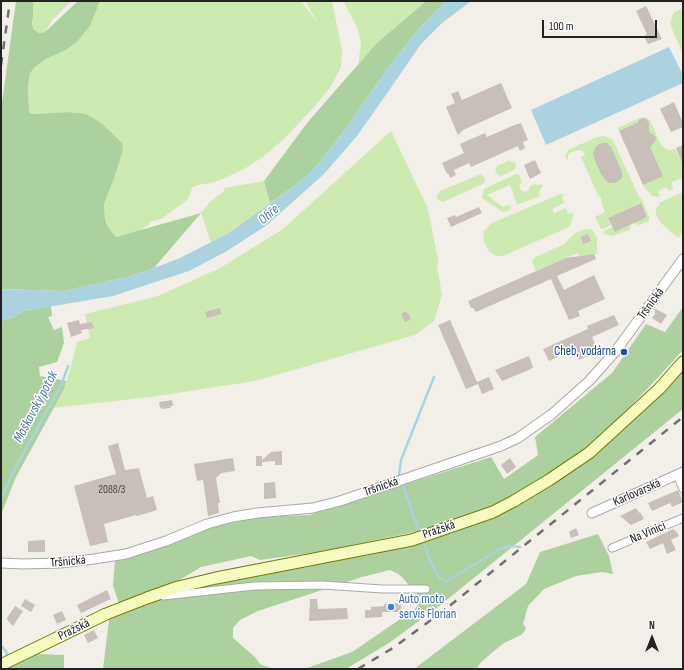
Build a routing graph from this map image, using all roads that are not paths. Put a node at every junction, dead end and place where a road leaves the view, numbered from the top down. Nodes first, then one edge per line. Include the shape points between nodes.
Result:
1 (683, 259) edge
2 (683, 362) edge
3 (680, 474) edge
4 (683, 489) edge
5 (592, 513) dead end
6 (683, 518) edge
7 (612, 548) dead end
8 (1, 562) edge
9 (426, 590) dead end
10 (147, 598) junction
11 (1, 665) edge

1 - 8 street, Tršnická via 598,372 563,405 510,442 340,501 313,508 233,517 126,554 60,563
2 - 10 main road, Pražská via 589,453 549,480 493,512 412,540 216,578
3 - 4 street
3 - 5 street, Karlovarská
6 - 7 street, Na Vinici
9 - 10 street, Pražská via 323,585 254,586
10 - 11 main road, Pražská via 106,614

